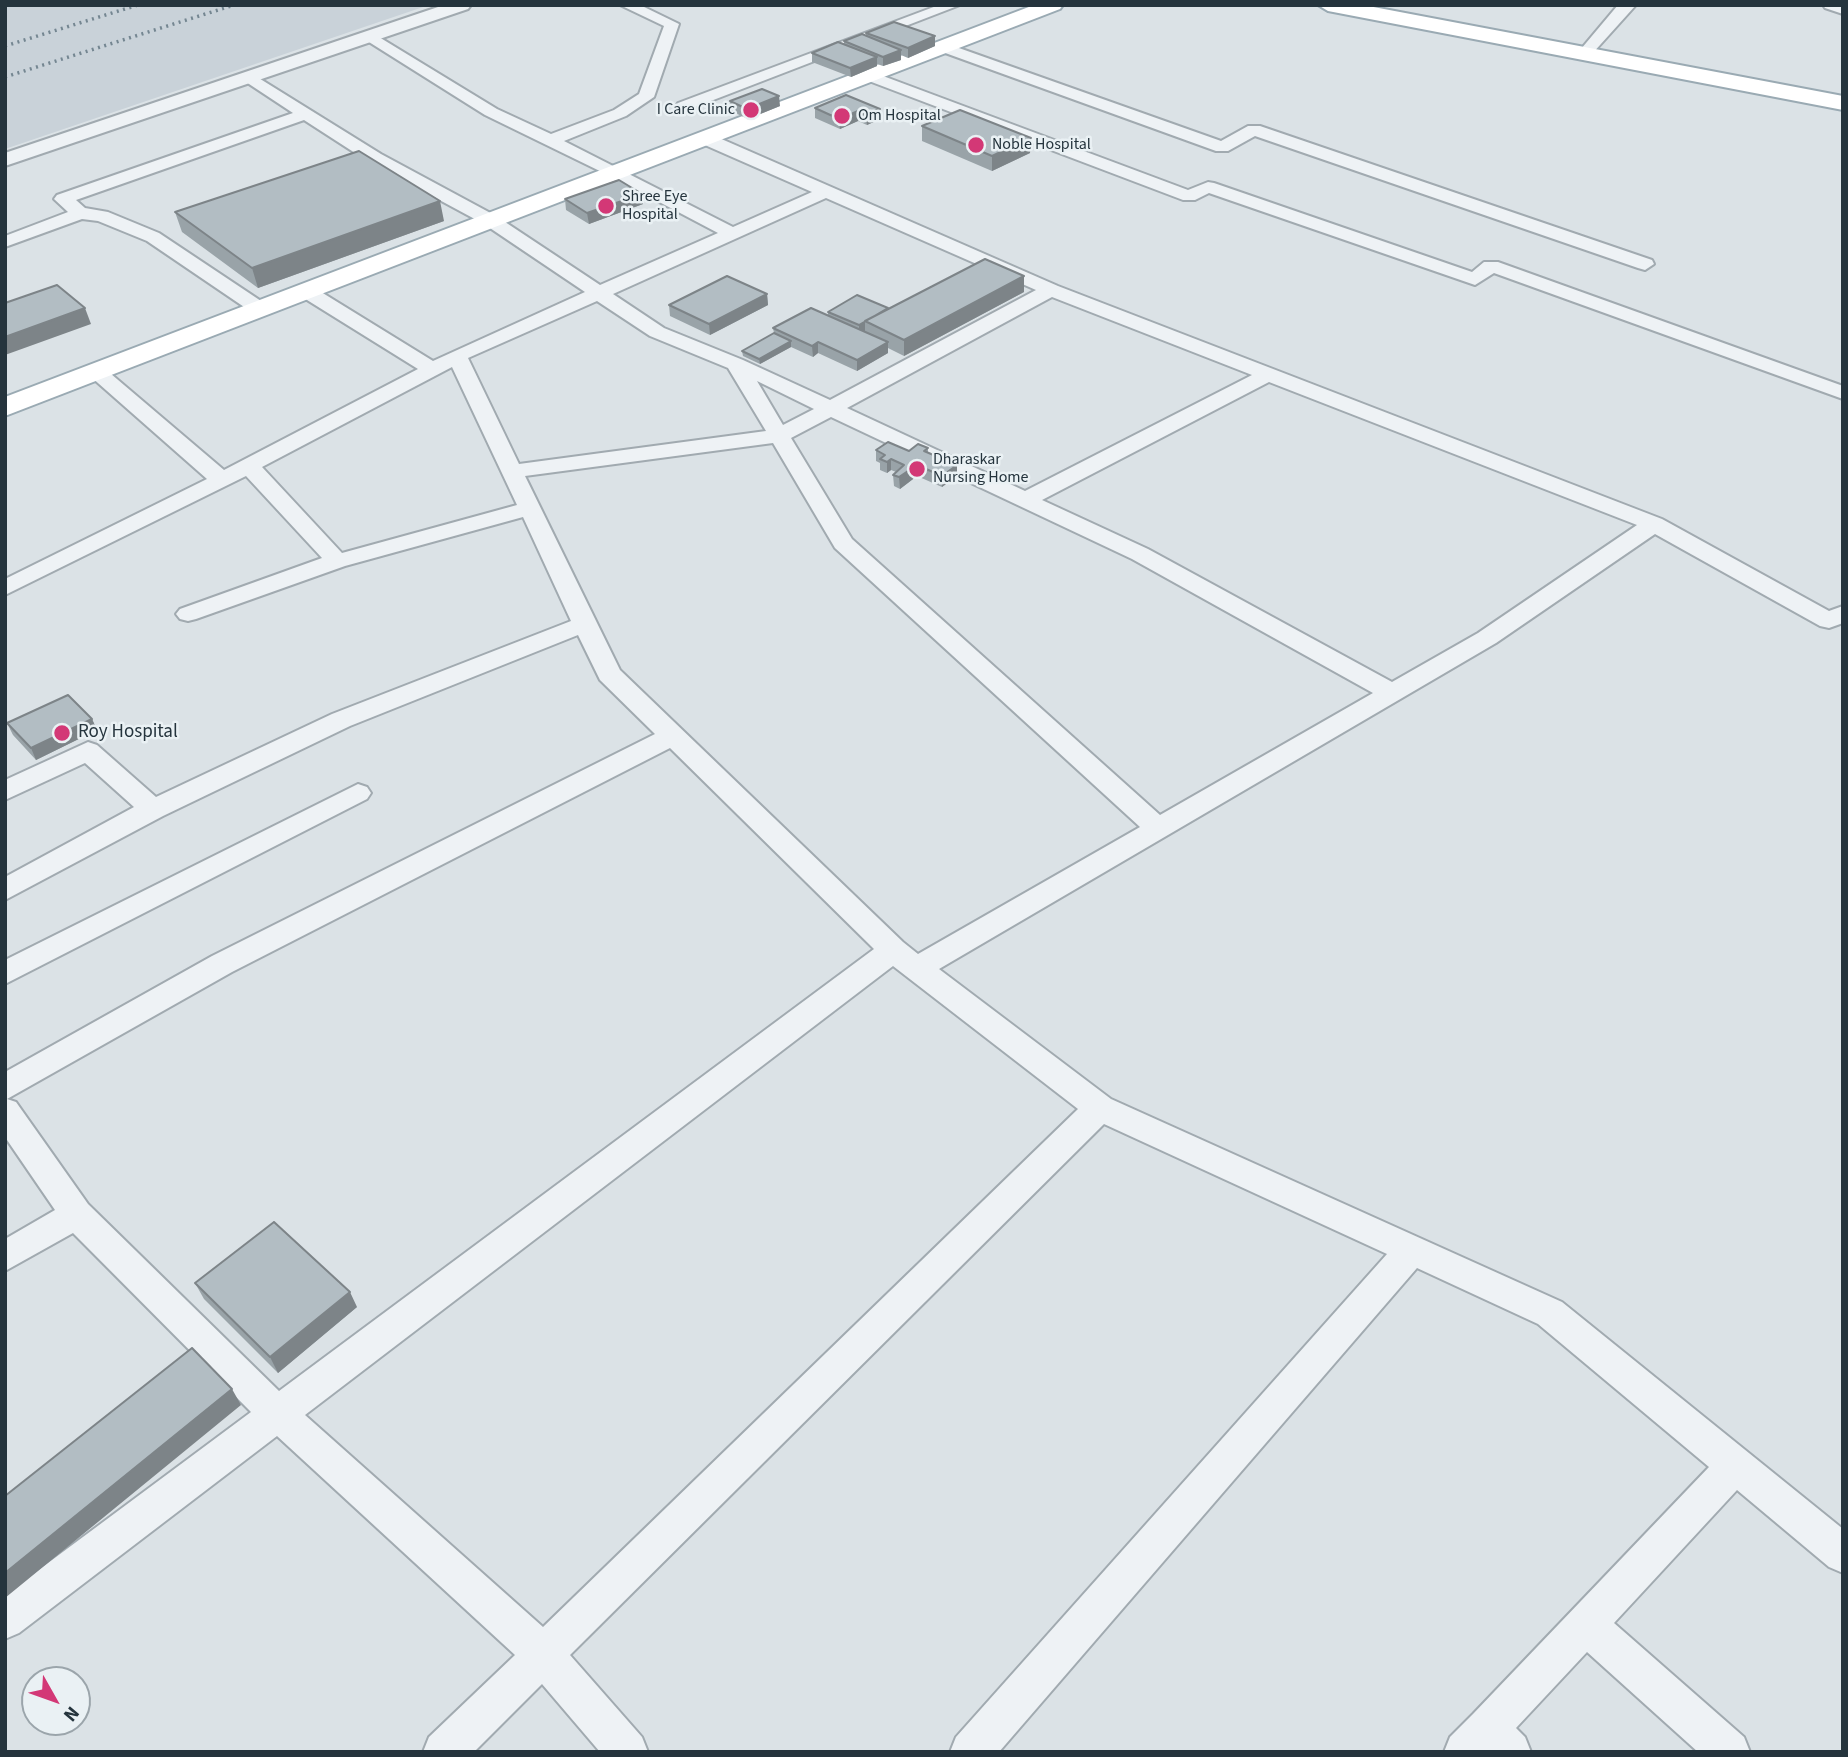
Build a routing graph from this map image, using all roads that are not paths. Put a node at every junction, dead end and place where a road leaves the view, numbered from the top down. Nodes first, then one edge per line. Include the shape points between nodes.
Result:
1 (462, 5) edge
2 (627, 5) edge
3 (953, 5) edge
4 (1053, 5) edge
5 (1328, 5) edge
6 (1830, 5) edge
7 (1623, 6) edge
8 (1843, 10) edge
9 (369, 37) junction
10 (942, 47) junction
11 (1586, 52) junction
12 (867, 75) junction
13 (249, 78) junction
14 (665, 101) junction
15 (1843, 103) edge
16 (305, 114) junction
17 (711, 127) junction
18 (548, 141) junction
19 (375, 158) junction
20 (5, 160) edge
21 (349, 167) edge
22 (616, 172) junction
23 (825, 192) junction
24 (80, 213) junction
25 (490, 220) junction
26 (179, 228) edge
27 (733, 234) junction
28 (153, 237) junction
29 (5, 242) edge
30 (1645, 264) dead end
31 (1051, 290) junction
32 (306, 291) junction
33 (600, 294) junction
34 (260, 309) junction
35 (444, 362) junction
36 (736, 364) junction
37 (97, 372) junction
38 (1269, 374) junction
39 (1843, 393) edge
40 (5, 407) edge
41 (831, 409) junction
42 (779, 436) junction
43 (249, 466) junction
44 (512, 471) junction
45 (222, 480) junction
46 (1025, 500) junction
47 (530, 508) junction
48 (1654, 524) junction
49 (337, 561) junction
50 (5, 588) edge
51 (188, 614) dead end
52 (1838, 622) edge
53 (585, 624) junction
54 (1392, 693) junction
55 (672, 736) junction
56 (5, 791) edge
57 (358, 793) dead end
58 (153, 808) junction
59 (1158, 828) junction
60 (5, 890) edge
61 (905, 959) junction
62 (5, 973) edge
63 (5, 1087) edge
64 (1100, 1108) junction
65 (5, 1111) edge
66 (76, 1214) junction
67 (1412, 1251) junction
68 (5, 1256) edge
69 (277, 1413) junction
70 (1735, 1466) junction
71 (1843, 1554) edge
72 (5, 1619) edge
73 (1585, 1624) junction
74 (543, 1654) junction
75 (1487, 1744) edge
76 (444, 1752) edge
77 (627, 1752) edge
78 (971, 1752) edge
79 (1729, 1752) edge

1 - 9 street
2 - 14 street via 672,24
3 - 14 street
4 - 10 main road
5 - 11 main road
6 - 8 street
7 - 11 street
9 - 13 street
9 - 18 street via 491,113
10 - 12 main road
10 - 30 street via 1222,147 1254,130
11 - 15 main road
12 - 17 main road
12 - 39 street via 1189,196 1208,187 1475,279 1491,266
13 - 16 street
13 - 20 street
14 - 17 street via 697,111
14 - 18 street
16 - 19 street
16 - 24 street via 63,200
17 - 22 main road
17 - 23 street
18 - 22 street
19 - 21 street
19 - 25 street
22 - 25 main road
22 - 27 street
23 - 27 street
23 - 31 street
24 - 28 street via 102,216
24 - 29 street
25 - 32 main road
25 - 33 street
26 - 28 street
27 - 33 street
28 - 34 street
31 - 38 street
31 - 41 street
32 - 34 main road
32 - 35 street
33 - 35 street
33 - 36 street via 657,332
34 - 37 main road
35 - 43 street
35 - 44 street
36 - 41 street
36 - 42 street
37 - 40 main road
37 - 45 street
38 - 46 street
38 - 48 street
41 - 42 street
41 - 46 street
42 - 44 street
42 - 59 street via 843,543
43 - 45 street
43 - 49 street
44 - 47 street
45 - 50 street
46 - 54 street via 1140,554
47 - 49 street
47 - 53 street
48 - 52 street
48 - 54 street via 1487,638
49 - 51 street
53 - 55 street via 609,674
53 - 58 street via 341,720
54 - 59 street
55 - 61 street
55 - 63 street via 222,964
56 - 58 street via 88,751
57 - 62 street
58 - 60 street
59 - 61 street
61 - 64 street
61 - 69 street
64 - 67 street
64 - 74 street
65 - 66 street
66 - 68 street
66 - 69 street
67 - 70 street via 1549,1313
67 - 78 street
69 - 72 street
69 - 74 street
70 - 71 street
70 - 73 street
73 - 75 street
73 - 79 street
74 - 76 street
74 - 77 street

